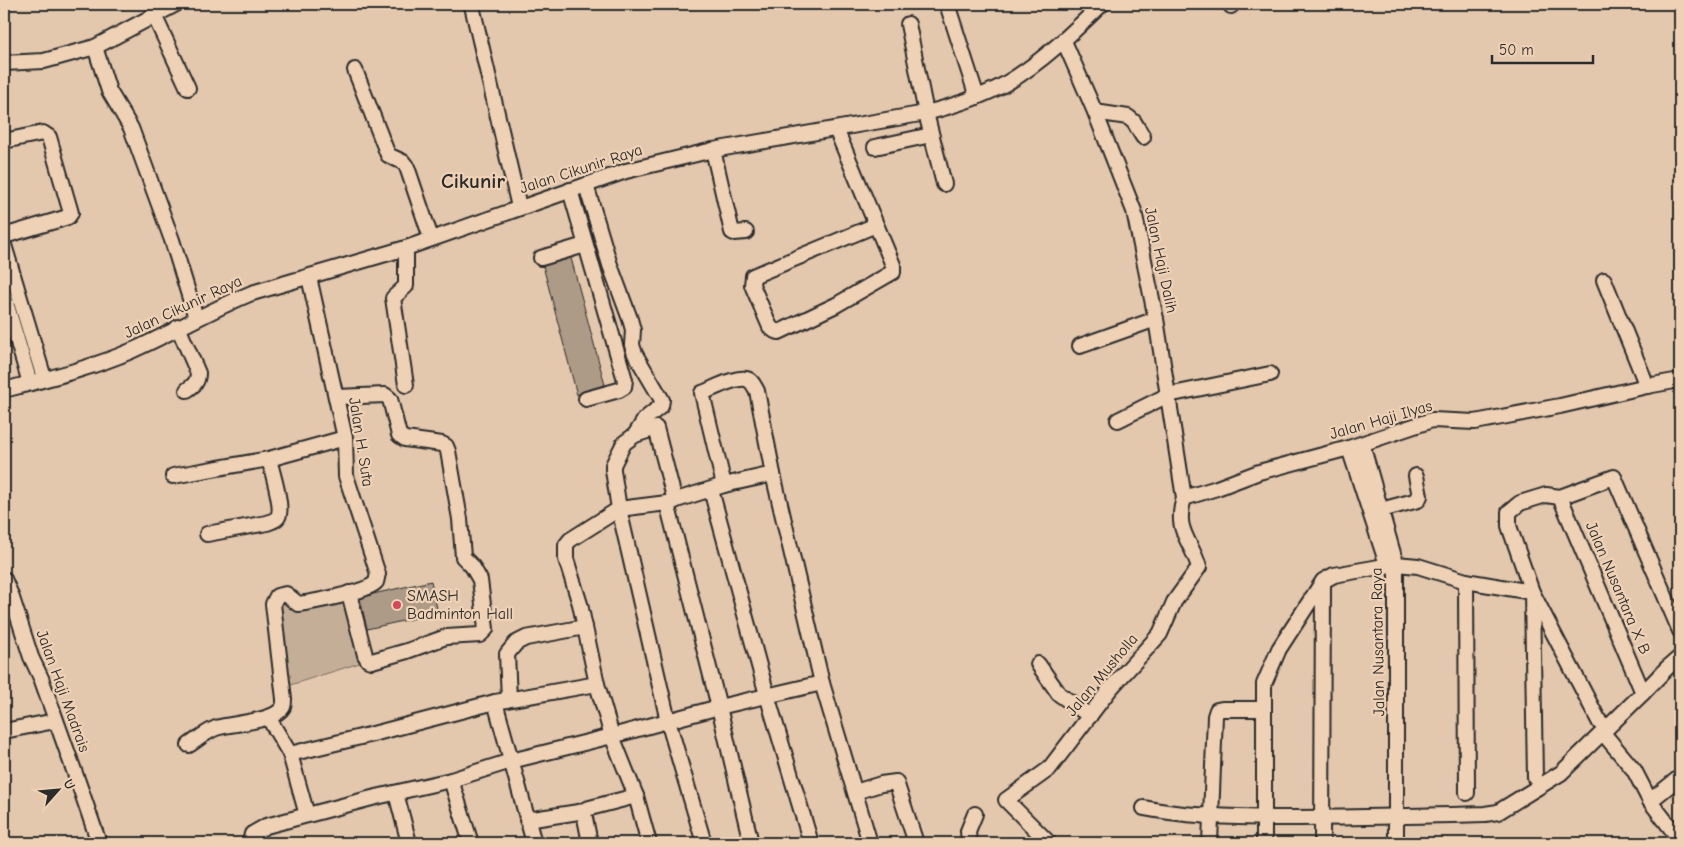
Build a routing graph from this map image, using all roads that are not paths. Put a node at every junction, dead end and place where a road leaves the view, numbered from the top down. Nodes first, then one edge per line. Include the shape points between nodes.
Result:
1 (176, 4) edge
2 (947, 4) edge
3 (1102, 4) edge
4 (472, 6) dead end
5 (154, 15) junction
6 (908, 24) dead end
7 (1064, 41) junction
8 (95, 47) junction
9 (4, 63) edge
10 (355, 70) dead end
11 (188, 88) dead end
12 (977, 97) junction
13 (1095, 112) junction
14 (926, 113) junction
15 (836, 129) junction
16 (931, 135) junction
17 (1143, 137) dead end
18 (4, 141) edge
19 (874, 147) dead end
20 (713, 150) junction
21 (944, 184) dead end
22 (586, 185) junction
23 (570, 190) junction
24 (519, 207) junction
25 (876, 224) junction
26 (746, 232) dead end
27 (4, 236) edge
28 (431, 238) junction
29 (4, 245) edge
30 (585, 245) junction
31 (406, 248) junction
32 (541, 258) dead end
33 (309, 277) junction
34 (1604, 280) dead end
35 (4, 296) edge
36 (196, 318) junction
37 (1156, 319) junction
38 (178, 327) junction
39 (1080, 346) dead end
40 (1270, 374) dead end
41 (44, 378) junction
42 (1680, 380) edge
43 (30, 382) junction
44 (406, 385) dead end
45 (1647, 386) junction
46 (4, 390) edge
47 (187, 390) dead end
48 (1168, 395) junction
49 (337, 397) junction
50 (586, 399) dead end
51 (1118, 420) dead end
52 (635, 435) junction
53 (345, 438) junction
54 (1356, 446) junction
55 (269, 459) junction
56 (773, 474) junction
57 (173, 476) dead end
58 (1416, 476) dead end
59 (718, 488) junction
60 (1560, 497) junction
61 (1184, 498) junction
62 (671, 502) junction
63 (619, 510) junction
64 (1381, 510) junction
65 (207, 534) dead end
66 (1392, 565) junction
67 (4, 579) edge
68 (1323, 581) junction
69 (1466, 581) junction
70 (1532, 592) junction
71 (349, 593) junction
72 (585, 627) junction
73 (1680, 631) edge
74 (1680, 657) edge
75 (1038, 664) dead end
76 (822, 683) junction
77 (597, 684) junction
78 (1643, 693) junction
79 (768, 695) junction
80 (502, 701) junction
81 (720, 707) junction
82 (1263, 709) junction
83 (1090, 716) junction
84 (268, 717) junction
85 (55, 721) junction
86 (668, 721) junction
87 (1601, 728) junction
88 (4, 731) edge
89 (612, 736) junction
90 (189, 745) dead end
91 (290, 754) junction
92 (511, 761) junction
93 (1680, 777) edge
94 (1535, 778) dead end
95 (451, 780) junction
96 (855, 792) junction
97 (396, 793) junction
98 (1467, 793) dead end
99 (636, 796) junction
100 (1650, 801) junction
101 (1144, 808) dead end
102 (584, 811) junction
103 (975, 814) dead end
104 (307, 815) junction
105 (1212, 816) junction
106 (1264, 817) junction
107 (1393, 817) junction
108 (1322, 818) junction
109 (528, 820) junction
110 (1680, 840) edge
111 (99, 843) edge
112 (250, 843) edge
113 (409, 843) edge
114 (471, 843) edge
115 (534, 843) edge
116 (590, 843) edge
117 (648, 843) edge
118 (704, 843) edge
119 (751, 843) edge
120 (811, 843) edge
121 (870, 843) edge
122 (916, 843) edge
123 (969, 843) edge
124 (1049, 843) edge
125 (1210, 843) edge
126 (1264, 843) edge
127 (1322, 843) edge
128 (1389, 843) edge
129 (1396, 843) edge

1 - 5 street
2 - 12 street
3 - 7 street, Jalan Cikunir Raya
4 - 24 street
5 - 8 street
5 - 11 street
6 - 14 street
7 - 12 street, Jalan Cikunir Raya via 1004,85
7 - 13 street, Jalan Haji Dalih
8 - 9 street via 44,61
8 - 36 street via 109,91 131,128 172,240
10 - 28 street via 387,153 406,167
12 - 14 street, Jalan Cikunir Raya
13 - 17 street via 1128,117
13 - 37 street, Jalan Haji Dalih via 1134,211
14 - 15 street, Jalan Cikunir Raya
14 - 16 street
15 - 20 street, Jalan Cikunir Raya
15 - 25 street
16 - 19 street
16 - 21 street
18 - 27 street via 43,133 49,137 71,213 68,217
20 - 22 street, Jalan Cikunir Raya via 626,171
20 - 26 street via 732,232
22 - 23 street, Jalan Cikunir Raya
22 - 52 street via 632,324 635,354 662,400 661,406 645,419
23 - 24 street, Jalan Cikunir Raya
23 - 30 street
24 - 28 street, Jalan Cikunir Raya
25 - 25 street via 894,269 892,274 779,332 770,327 752,285 753,276
28 - 31 street, Jalan Cikunir Raya
29 - 41 street
30 - 32 street
30 - 50 street via 625,380 624,387 619,390
31 - 33 street, Jalan Cikunir Raya
31 - 44 street via 406,286 393,298
33 - 36 street, Jalan Cikunir Raya via 252,294
33 - 49 street, Jalan H. Suta
34 - 45 street
35 - 43 street
36 - 38 street, Jalan Cikunir Raya
37 - 39 street
37 - 48 street, Jalan Haji Dalih
38 - 41 street, Jalan Cikunir Raya via 114,358
38 - 47 street via 198,373 195,384
40 - 48 street
41 - 43 street, Jalan Cikunir Raya
42 - 45 street, Jalan Haji Ilyas
43 - 46 street, Jalan Cikunir Raya
45 - 54 street, Jalan Haji Ilyas via 1475,422 1432,420
48 - 51 street
48 - 61 street, Jalan Haji Dalih
49 - 53 street, Jalan H. Suta
49 - 71 street via 385,395 390,399 399,435 404,439 446,446 460,520 463,557 480,580 486,629 480,634 446,637 368,660
52 - 62 street via 656,428
52 - 63 street via 624,443 613,465
53 - 55 street
53 - 71 street, Jalan H. Suta via 346,476 378,574 372,585
54 - 61 street, Jalan Haji Ilyas via 1259,472
54 - 64 street, Jalan Nusantara Raya
54 - 66 street, Jalan Nusantara Raya
55 - 57 street
55 - 65 street via 280,507 279,516 267,523
56 - 59 street
56 - 59 street via 757,391 752,382 738,380 702,393
56 - 76 street
58 - 64 street via 1418,500
59 - 62 street
59 - 79 street
60 - 70 street via 1546,495 1520,503 1509,512 1509,526
60 - 73 street via 1614,477
60 - 78 street, Jalan Nusantara X B
61 - 83 street, Jalan Musholla via 1179,512 1181,525 1200,567 1174,602 1160,634
62 - 63 street
62 - 81 street
63 - 72 street via 570,540 566,546 566,559
63 - 86 street
64 - 66 street, Jalan Nusantara Raya
66 - 68 street via 1334,575
66 - 69 street via 1418,566
66 - 107 street, Jalan Nusantara Raya
67 - 85 street, Jalan Haji Madrais
68 - 82 street via 1279,649 1267,674
68 - 108 street
69 - 70 street
69 - 98 street
70 - 87 street
70 - 94 street
71 - 84 street, Jalan H. Suta via 298,604 286,594 274,599 284,707
72 - 77 street
72 - 80 street via 516,642 507,654
74 - 78 street
75 - 83 street via 1059,694
76 - 79 street
76 - 96 street
77 - 80 street
77 - 89 street
78 - 87 street
79 - 81 street
79 - 120 street
80 - 91 street
80 - 92 street
81 - 86 street
81 - 119 street
82 - 105 street via 1218,710 1215,716
82 - 106 street
83 - 124 street, Jalan Musholla via 1049,770 1006,800
84 - 90 street via 218,728
84 - 91 street
85 - 88 street
85 - 111 street, Jalan Haji Madrais
86 - 89 street
86 - 118 street
87 - 100 street via 1634,770
87 - 107 street via 1562,773 1498,812
89 - 92 street
89 - 99 street
91 - 104 street
92 - 95 street
92 - 109 street
93 - 100 street
95 - 97 street
95 - 114 street
96 - 121 street
96 - 122 street via 896,782
97 - 104 street
97 - 113 street
99 - 102 street
99 - 117 street
100 - 110 street
101 - 105 street
102 - 109 street
102 - 116 street
103 - 123 street via 968,831
104 - 112 street via 261,828 252,834
105 - 106 street
105 - 125 street
106 - 108 street
106 - 126 street
107 - 108 street
107 - 128 street, Jalan Nusantara Raya
107 - 129 street, Jalan Nusantara Raya
108 - 127 street
109 - 115 street

